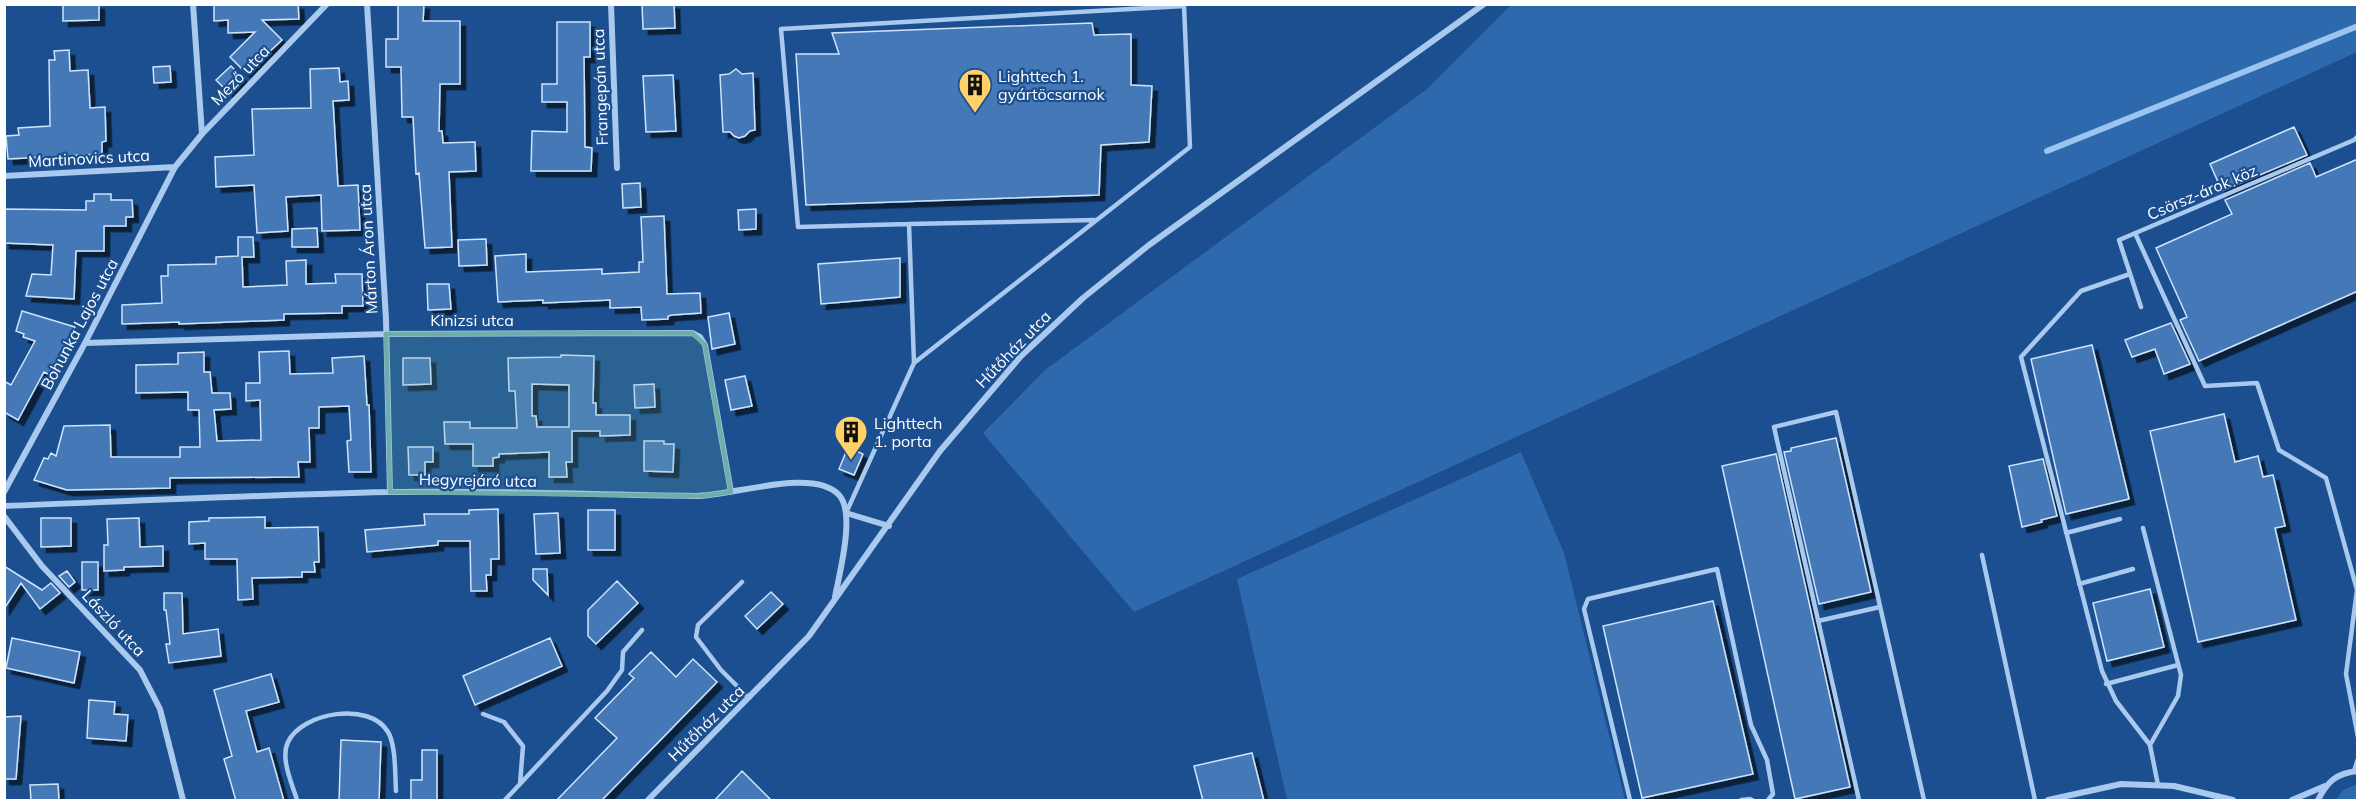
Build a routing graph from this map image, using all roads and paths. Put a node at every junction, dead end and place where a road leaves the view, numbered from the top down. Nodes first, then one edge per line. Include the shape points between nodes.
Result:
1 (194, 4) edge
2 (327, 4) edge
3 (367, 4) edge
4 (611, 4) edge
5 (1484, 4) edge
6 (1184, 5) edge
7 (202, 134) junction
8 (2358, 136) edge
9 (175, 167) junction
10 (617, 168) dead end
11 (4, 176) edge
12 (1095, 220) junction
13 (909, 224) junction
14 (2135, 233) junction
15 (2130, 274) junction
16 (2141, 307) dead end
17 (386, 334) junction
18 (85, 343) junction
19 (914, 363) junction
20 (4, 492) edge
21 (390, 492) junction
22 (731, 492) junction
23 (4, 506) edge
24 (846, 513) junction
25 (4, 516) edge
26 (2120, 519) dead end
27 (889, 526) junction
28 (2143, 528) dead end
29 (2066, 533) junction
30 (1982, 555) dead end
31 (2133, 569) dead end
32 (742, 582) dead end
33 (2079, 584) junction
34 (835, 601) junction
35 (1880, 607) junction
36 (1818, 621) junction
37 (642, 630) dead end
38 (2178, 665) junction
39 (2106, 684) junction
40 (749, 698) junction
41 (483, 714) dead end
42 (2358, 737) edge
43 (2150, 745) junction
44 (2358, 759) edge
45 (2356, 771) edge
46 (520, 784) junction
47 (2158, 785) junction
48 (2325, 786) junction
49 (396, 791) dead end
50 (183, 801) edge
51 (297, 801) edge
52 (505, 801) edge
53 (648, 801) edge
54 (1630, 801) edge
55 (1741, 801) edge
56 (1752, 801) edge
57 (1768, 801) edge
58 (1859, 801) edge
59 (1924, 801) edge
60 (2035, 801) edge
61 (2048, 801) edge
62 (2233, 801) edge
63 (2292, 801) edge
64 (2318, 801) edge

1 - 7 street
2 - 7 street, Mező utca
3 - 17 street, Márton Áron utca
4 - 10 street, Frangepán utca
5 - 27 street, Hűtőház utca via 1149,245 1083,298 1021,356 947,442
6 - 12 lane via 1190,147
6 - 13 lane via 781,29 798,227
7 - 9 street, Mező utca
8 - 14 lane, Csörsz-árok köz
9 - 11 street, Martinovics utca
9 - 18 street, Bohunka Lajos utca
12 - 13 lane
12 - 19 lane
13 - 19 lane
14 - 15 lane, Csörsz-árok köz via 2119,240
14 - 42 lane via 2205,386 2257,383 2279,450 2326,478 2357,590 2346,674
15 - 16 lane, Csörsz-árok köz
15 - 29 lane via 2081,291 2021,357
17 - 18 street, Kinizsi utca
17 - 21 street, Márton Áron utca
17 - 22 street, Kinizsi utca via 692,333 705,345
18 - 20 street, Bohunka Lajos utca
19 - 24 lane
21 - 22 street, Hegyrejáró utca via 690,496
21 - 23 street, Hegyrejáró utca
22 - 24 street, Hegyrejáró utca via 813,483 840,496
24 - 27 street
24 - 34 street
25 - 50 street, László utca via 42,566 140,670 160,709
26 - 29 lane
27 - 34 street, Hűtőház utca
28 - 38 lane
29 - 33 lane
30 - 60 lane
31 - 33 lane
32 - 40 lane via 698,625 696,637
33 - 39 lane
34 - 40 street, Hűtőház utca via 809,636
35 - 36 lane
35 - 36 lane via 1836,412 1774,427
35 - 59 lane
36 - 58 lane
37 - 46 lane via 623,652 622,670 607,691
38 - 39 lane
38 - 43 lane via 2178,696
39 - 43 lane
40 - 53 street, Hűtőház utca
41 - 46 lane via 504,722 522,746
43 - 47 lane
44 - 45 lane
45 - 48 street via 2338,776
46 - 52 lane
47 - 61 street via 2121,784
47 - 62 street
48 - 63 street
48 - 64 street
49 - 51 lane via 388,732 373,718 351,713 315,718 299,728 288,743 285,760
54 - 57 lane via 1584,609 1588,599 1717,569 1751,725 1767,760 1773,794
55 - 56 lane

